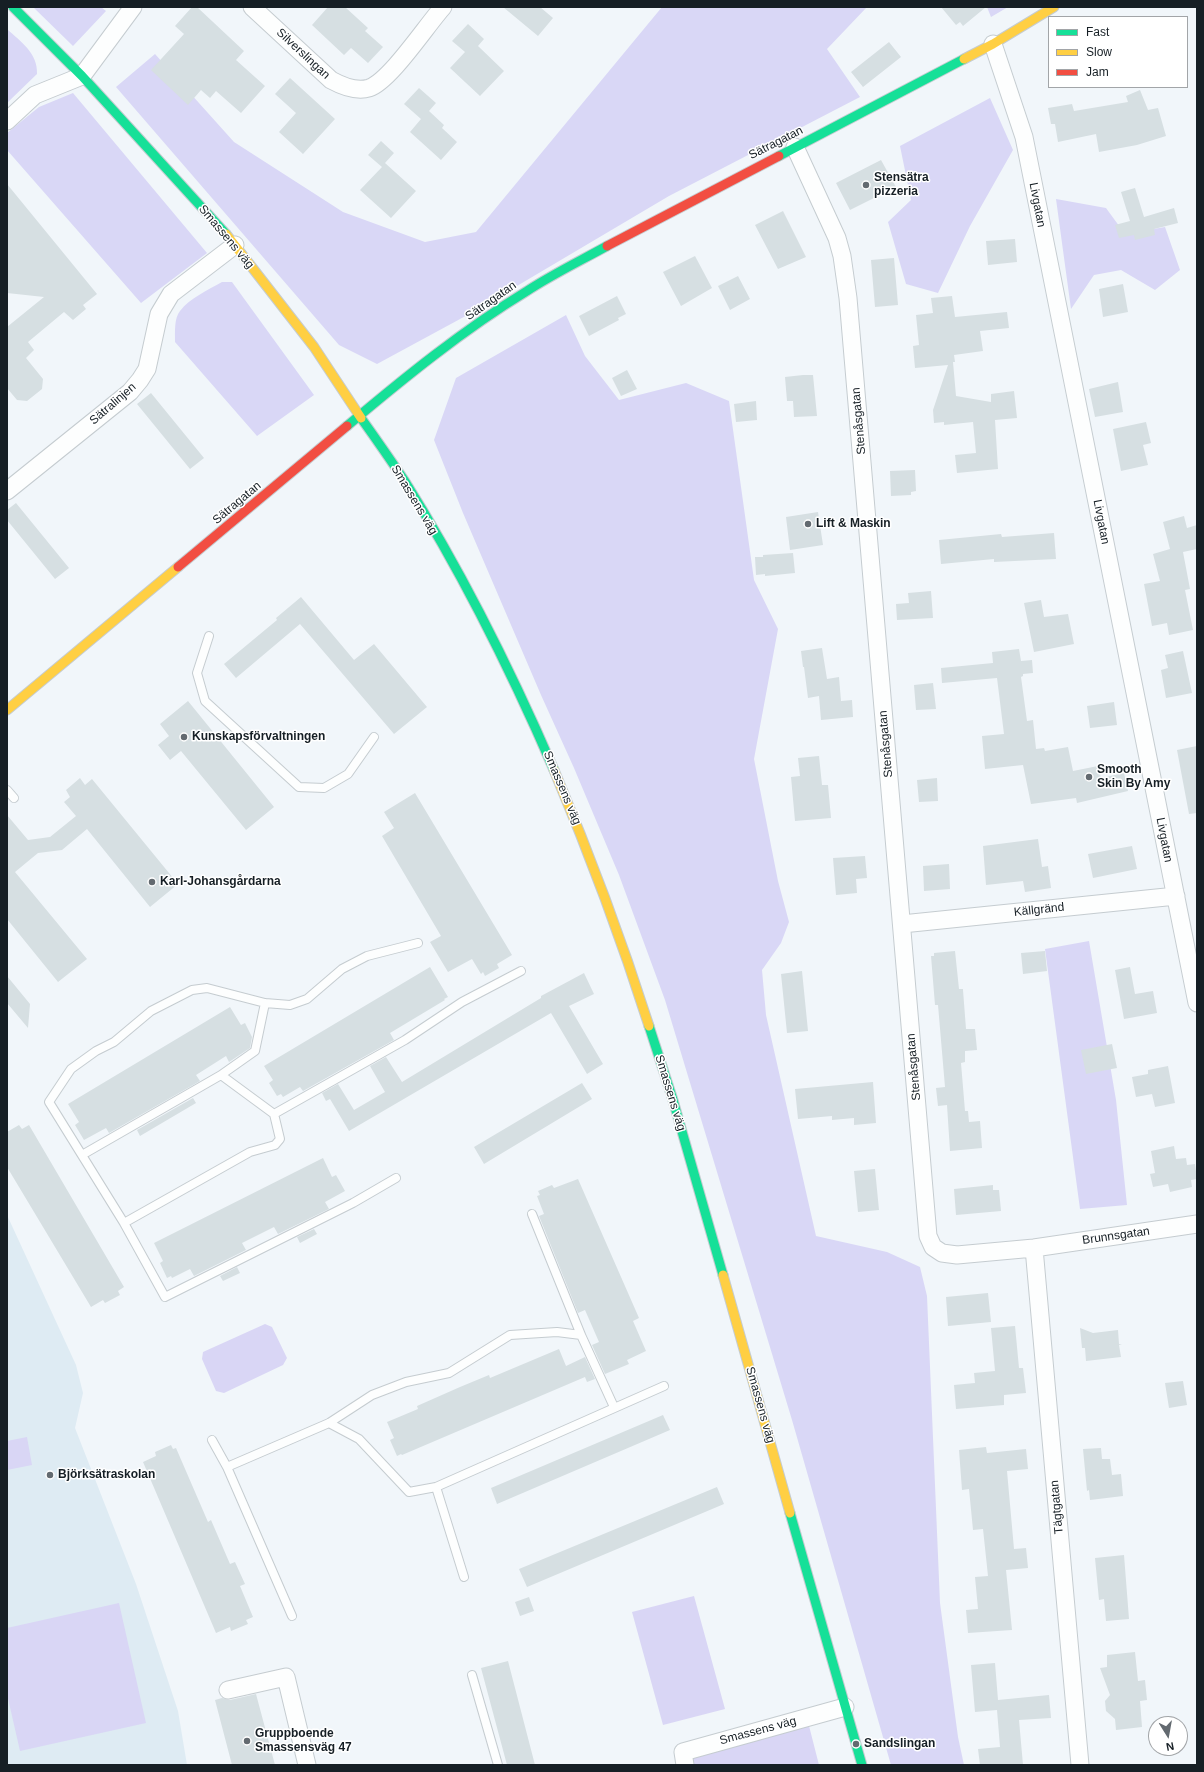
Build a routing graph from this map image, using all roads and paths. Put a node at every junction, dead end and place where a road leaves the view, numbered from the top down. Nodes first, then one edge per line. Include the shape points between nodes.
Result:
1 (13, 7) edge
2 (133, 7) edge
3 (252, 7) edge
4 (443, 7) edge
5 (1054, 7) edge
6 (993, 44) junction
7 (82, 76) junction
8 (7, 121) edge
9 (795, 147) junction
10 (235, 245) junction
11 (361, 416) junction
12 (7, 491) edge
13 (209, 636) dead end
14 (7, 710) edge
15 (374, 737) dead end
16 (7, 790) edge
17 (14, 798) dead end
18 (1176, 896) junction
19 (902, 924) junction
20 (418, 943) dead end
21 (1193, 956) edge
22 (521, 971) dead end
23 (265, 1003) junction
24 (1197, 1003) edge
25 (221, 1075) junction
26 (274, 1114) junction
27 (82, 1154) junction
28 (396, 1178) dead end
29 (532, 1214) dead end
30 (124, 1223) junction
31 (1197, 1224) edge
32 (1034, 1248) junction
33 (581, 1335) junction
34 (664, 1386) dead end
35 (614, 1407) junction
36 (329, 1423) junction
37 (212, 1440) dead end
38 (227, 1467) junction
39 (436, 1487) junction
40 (464, 1576) dead end
41 (292, 1616) dead end
42 (472, 1675) dead end
43 (228, 1690) dead end
44 (845, 1707) junction
45 (307, 1765) edge
46 (498, 1765) edge
47 (685, 1765) edge
48 (862, 1765) edge
49 (1080, 1765) edge

1 - 7 street, Smassens väg
2 - 7 street
3 - 4 street, Silverslingan via 331,80 342,86 368,88 379,83 390,72
5 - 6 street, Sätragatan
6 - 9 street, Sätragatan
6 - 18 street, Livgatan via 1024,137
7 - 8 street via 35,95
7 - 10 street, Smassens väg
9 - 11 street, Sätragatan via 635,230 528,290 402,379
9 - 19 street, Stenåsgatan via 837,238 848,298
10 - 11 street, Smassens väg via 314,347
10 - 12 street, Sätralinjen via 171,294 163,304 156,322 147,369 140,380 120,400
11 - 14 street, Sätragatan
11 - 44 street, Smassens väg via 426,518 492,638 584,840 620,936 673,1100
13 - 15 lane via 197,673 205,701 299,787 324,788 348,774
16 - 17 lane
18 - 19 street, Källgränd
18 - 21 street, Livgatan
19 - 32 street, Stenåsgatan via 928,1236 933,1247 942,1253 957,1255
20 - 23 lane via 367,956 342,969 307,999 290,1004
21 - 24 street, Livgatan
22 - 26 lane via 462,1002 405,1040
23 - 25 lane via 255,1051
23 - 27 lane via 207,988 192,990 150,1011 114,1042 71,1069 49,1102
25 - 26 lane
25 - 27 lane
26 - 30 lane via 280,1139 275,1145 250,1152
27 - 30 lane
28 - 30 lane via 352,1203 165,1297
29 - 33 lane
31 - 32 street, Brunnsgatan
32 - 49 street, Tägtgatan
33 - 35 lane
33 - 36 lane via 556,1332 510,1335 449,1374 406,1382 372,1395
34 - 35 lane
35 - 39 lane
36 - 38 lane
36 - 39 lane via 359,1439 409,1492
37 - 38 lane
38 - 41 lane
39 - 40 lane
42 - 46 lane
43 - 45 street via 286,1677
44 - 47 street, Smassens väg via 683,1752
44 - 48 street, Smassens väg

